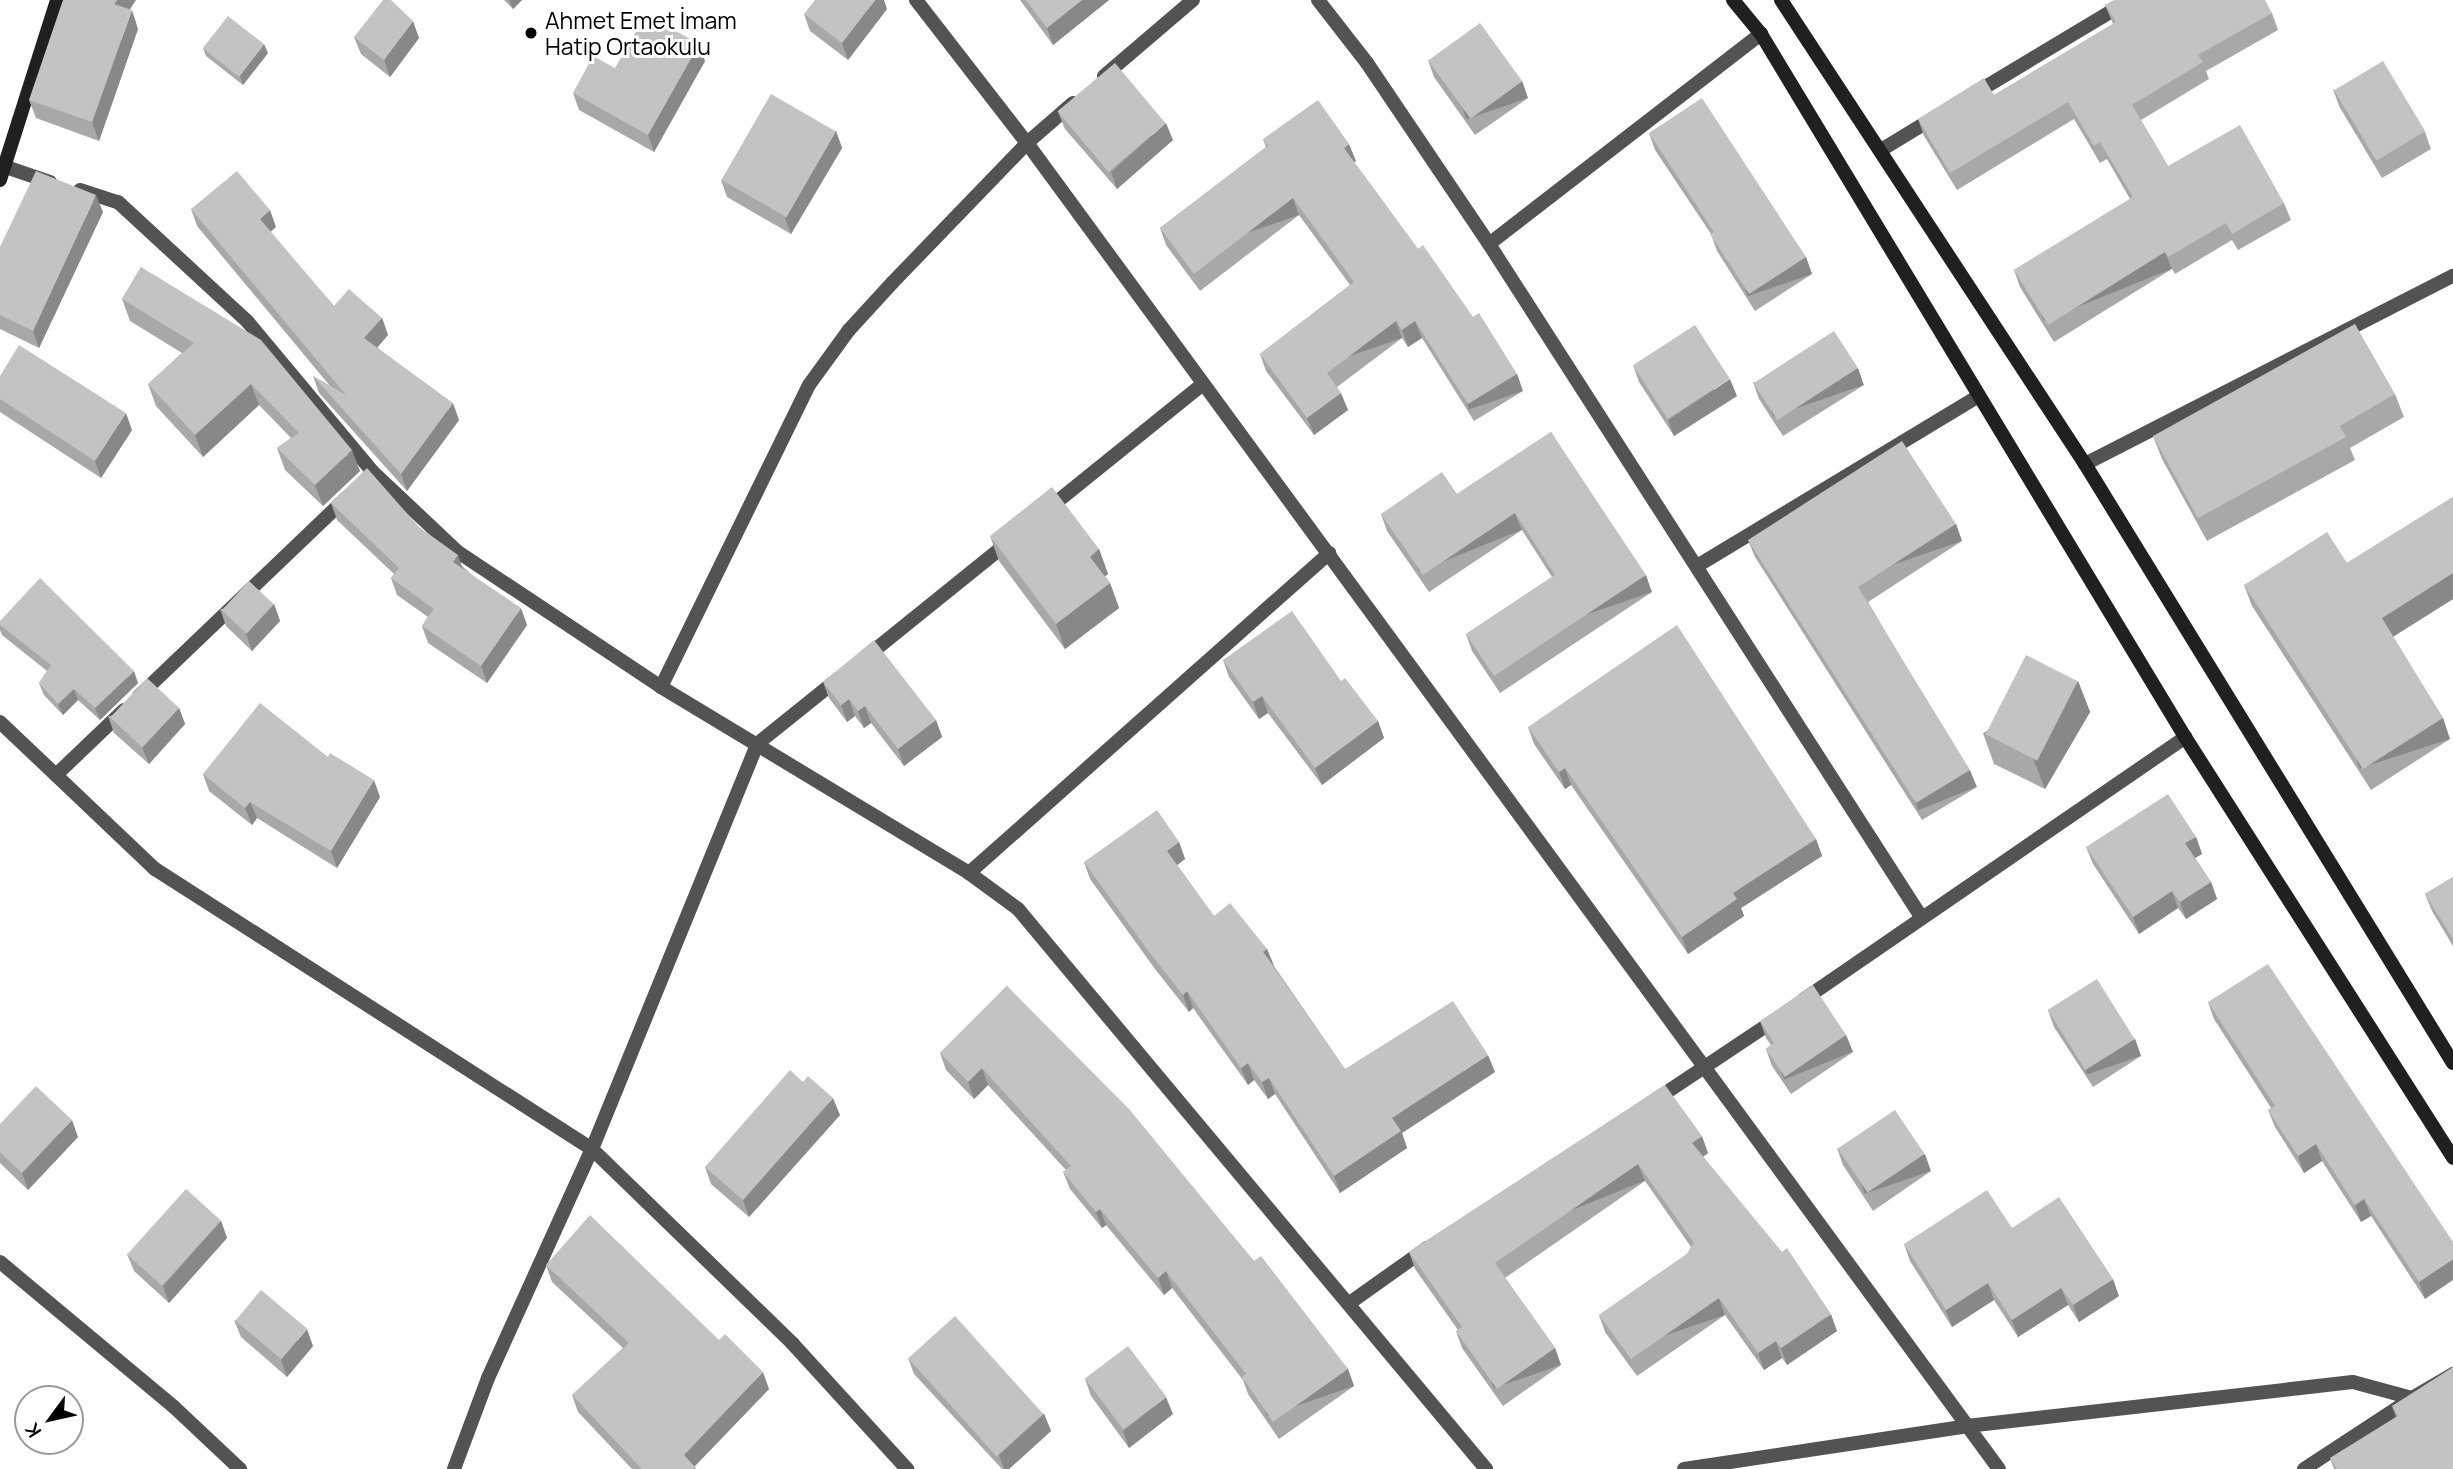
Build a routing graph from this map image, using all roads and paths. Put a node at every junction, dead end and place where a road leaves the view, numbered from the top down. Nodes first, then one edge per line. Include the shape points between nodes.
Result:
1 (57, 0) edge
2 (916, 0) edge
3 (1193, 0) edge
4 (1318, 0) edge
5 (1733, 0) edge
6 (1781, 0) edge
7 (2130, 0) edge
8 (1761, 34) junction
9 (1027, 143) junction
10 (1881, 150) junction
11 (2, 171) edge
12 (1489, 244) junction
13 (2451, 281) edge
14 (1203, 384) junction
15 (1979, 396) junction
16 (2085, 464) junction
17 (373, 472) junction
18 (1330, 553) junction
19 (1697, 566) junction
20 (661, 687) junction
21 (0, 722) edge
22 (2185, 737) junction
23 (757, 744) junction
24 (56, 775) junction
25 (969, 873) junction
26 (1920, 915) junction
27 (2453, 1063) edge
28 (1706, 1069) junction
29 (1647, 1105) edge
30 (592, 1149) junction
31 (2453, 1158) edge
32 (1440, 1240) edge
33 (0, 1262) edge
34 (1351, 1302) junction
35 (2453, 1374) edge
36 (2412, 1398) junction
37 (1967, 1426) junction
38 (240, 1469) edge
39 (454, 1469) edge
40 (907, 1469) edge
41 (1486, 1469) edge
42 (1684, 1469) edge
43 (1999, 1469) edge
44 (2304, 1469) edge

1 - 11 main road
2 - 9 street
3 - 9 street
4 - 12 street via 1367,63
5 - 8 main road
6 - 10 main road
7 - 10 street
8 - 12 street
8 - 15 main road
9 - 14 street
9 - 20 street via 849,330 809,385
10 - 16 main road
11 - 17 street via 118,202 247,321
12 - 19 street
13 - 16 street
14 - 18 street
14 - 23 street
15 - 19 street
15 - 22 main road
16 - 27 main road
17 - 20 street via 458,552
17 - 24 street
18 - 25 street
18 - 28 street via 1478,763
19 - 26 street
20 - 23 street
21 - 24 street
22 - 26 street
22 - 31 main road
23 - 25 street
23 - 30 street
24 - 30 street via 155,869
25 - 34 street via 1018,909
26 - 28 street
28 - 29 street
28 - 37 street
30 - 39 street via 488,1378
30 - 40 street via 792,1343
32 - 34 street
33 - 38 street via 174,1407
34 - 41 street
35 - 36 street
36 - 37 street via 2353,1382
36 - 44 street
37 - 42 street
37 - 43 street

